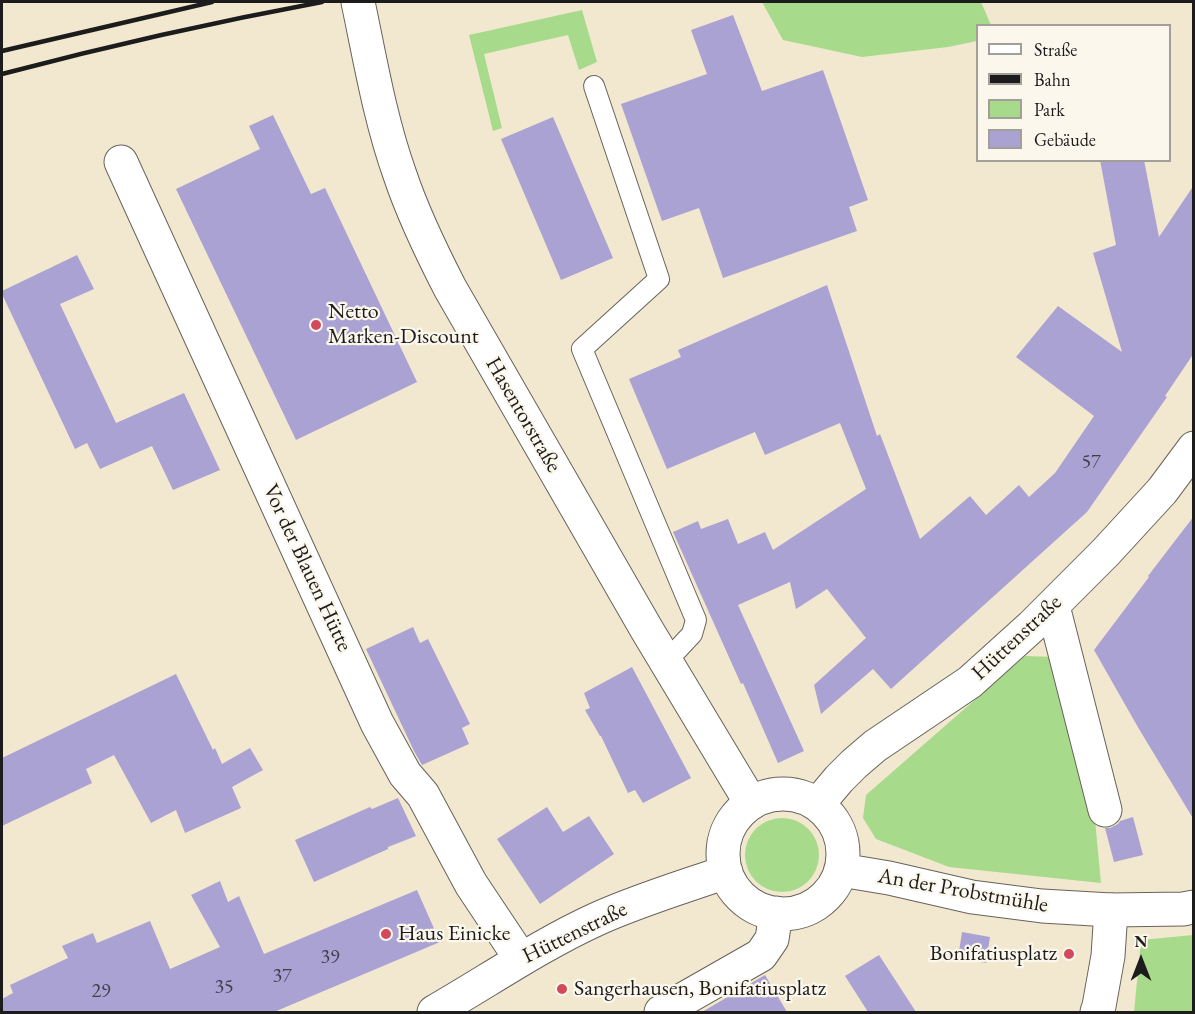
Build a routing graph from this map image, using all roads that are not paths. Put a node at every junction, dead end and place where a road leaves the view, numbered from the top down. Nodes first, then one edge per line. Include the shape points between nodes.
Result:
1 (358, 2) edge
2 (594, 86) dead end
3 (121, 162) dead end
4 (1194, 448) edge
5 (1053, 606) junction
6 (664, 658) junction
7 (751, 803) junction
8 (818, 804) junction
9 (1106, 810) dead end
10 (841, 870) junction
11 (726, 872) junction
12 (1194, 907) edge
13 (1111, 910) junction
14 (776, 914) junction
15 (521, 959) junction
16 (434, 1012) edge
17 (661, 1012) edge
18 (1097, 1012) edge

1 - 6 street, Hasentorstraße via 399,174 434,256
2 - 6 lane via 659,279 582,349 696,620 692,634
3 - 15 street, Vor der Blauen Hütte via 377,723 405,774 423,795 471,884
4 - 5 street, Hüttenstraße via 1162,491
5 - 8 street, Hüttenstraße via 970,682 875,746
5 - 9 street
6 - 7 street, Hasentorstraße
7 - 8 street via 761,797 785,794
7 - 11 street via 736,816 727,833 723,853
8 - 10 street via 838,828 843,849
10 - 13 street, An der Probstmühle via 981,898
10 - 14 street via 833,888 818,903 799,912
11 - 14 street via 745,900
11 - 15 street, Hüttenstraße via 622,908
12 - 13 street, An der Probstmühle
13 - 18 street via 1108,956
14 - 17 street via 772,939 761,955
15 - 16 street, Hüttenstraße

